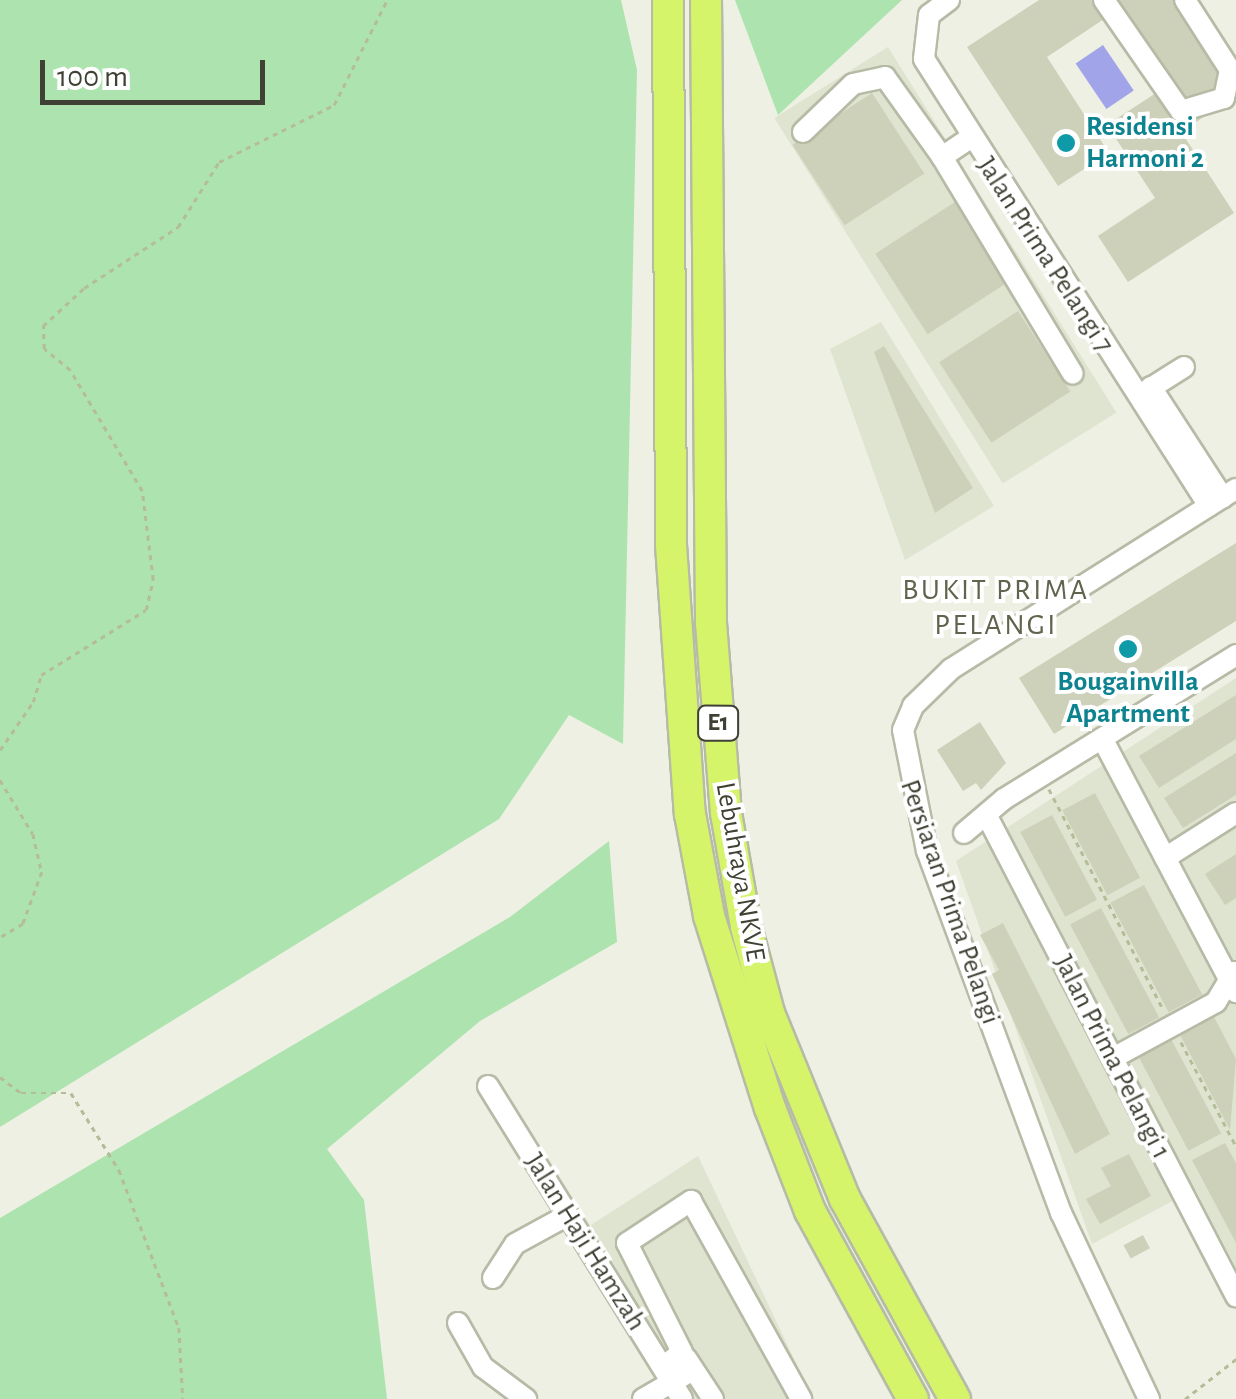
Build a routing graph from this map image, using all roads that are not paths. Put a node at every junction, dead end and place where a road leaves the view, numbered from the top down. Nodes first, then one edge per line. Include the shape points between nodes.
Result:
1 (668, 0) edge
2 (706, 0) edge
3 (948, 0) edge
4 (1104, 0) edge
5 (1185, 0) edge
6 (803, 132) dead end
7 (969, 140) junction
8 (942, 157) junction
9 (1184, 366) dead end
10 (1073, 374) dead end
11 (1144, 392) junction
12 (1222, 498) edge
13 (1236, 655) edge
14 (1103, 740) junction
15 (1236, 813) edge
16 (988, 818) junction
17 (964, 832) dead end
18 (1164, 858) junction
19 (1233, 980) edge
20 (1113, 1058) junction
21 (488, 1086) dead end
22 (568, 1215) junction
23 (493, 1278) dead end
24 (1236, 1296) edge
25 (458, 1323) dead end
26 (688, 1361) junction
27 (673, 1383) edge
28 (526, 1399) edge
29 (643, 1399) edge
30 (713, 1399) edge
31 (801, 1399) edge
32 (914, 1399) edge
33 (955, 1399) edge
34 (1149, 1399) edge

1 - 32 highway, Lebuhraya NKVE / E1 via 671,545 690,814 709,916 777,1126 810,1211
2 - 33 highway, Lebuhraya NKVE / E1 via 712,622 726,813 746,926 776,1030 838,1183
3 - 7 street, Jalan Prima Pelangi 7 via 929,15 924,58
4 - 5 street via 1181,112 1224,98 1230,70
6 - 8 street via 853,84 885,78
7 - 8 street
7 - 11 street, Jalan Prima Pelangi 7
8 - 10 street
9 - 11 street
11 - 12 street, Jalan Prima Pelangi 7
12 - 34 street, Persiaran Prima Pelangi via 951,669 912,706 903,730 927,852 1061,1213
13 - 14 street
14 - 16 street via 1042,775
14 - 18 street
15 - 18 street
16 - 17 street
16 - 20 street, Jalan Prima Pelangi 1
18 - 19 street
19 - 20 street via 1216,1002
20 - 24 street, Jalan Prima Pelangi 1
21 - 22 street, Jalan Haji Hamzah
22 - 23 street via 515,1244
22 - 27 street, Jalan Haji Hamzah
25 - 28 street via 483,1367
26 - 27 street
26 - 30 street
26 - 31 street via 626,1242 691,1201
27 - 29 street

